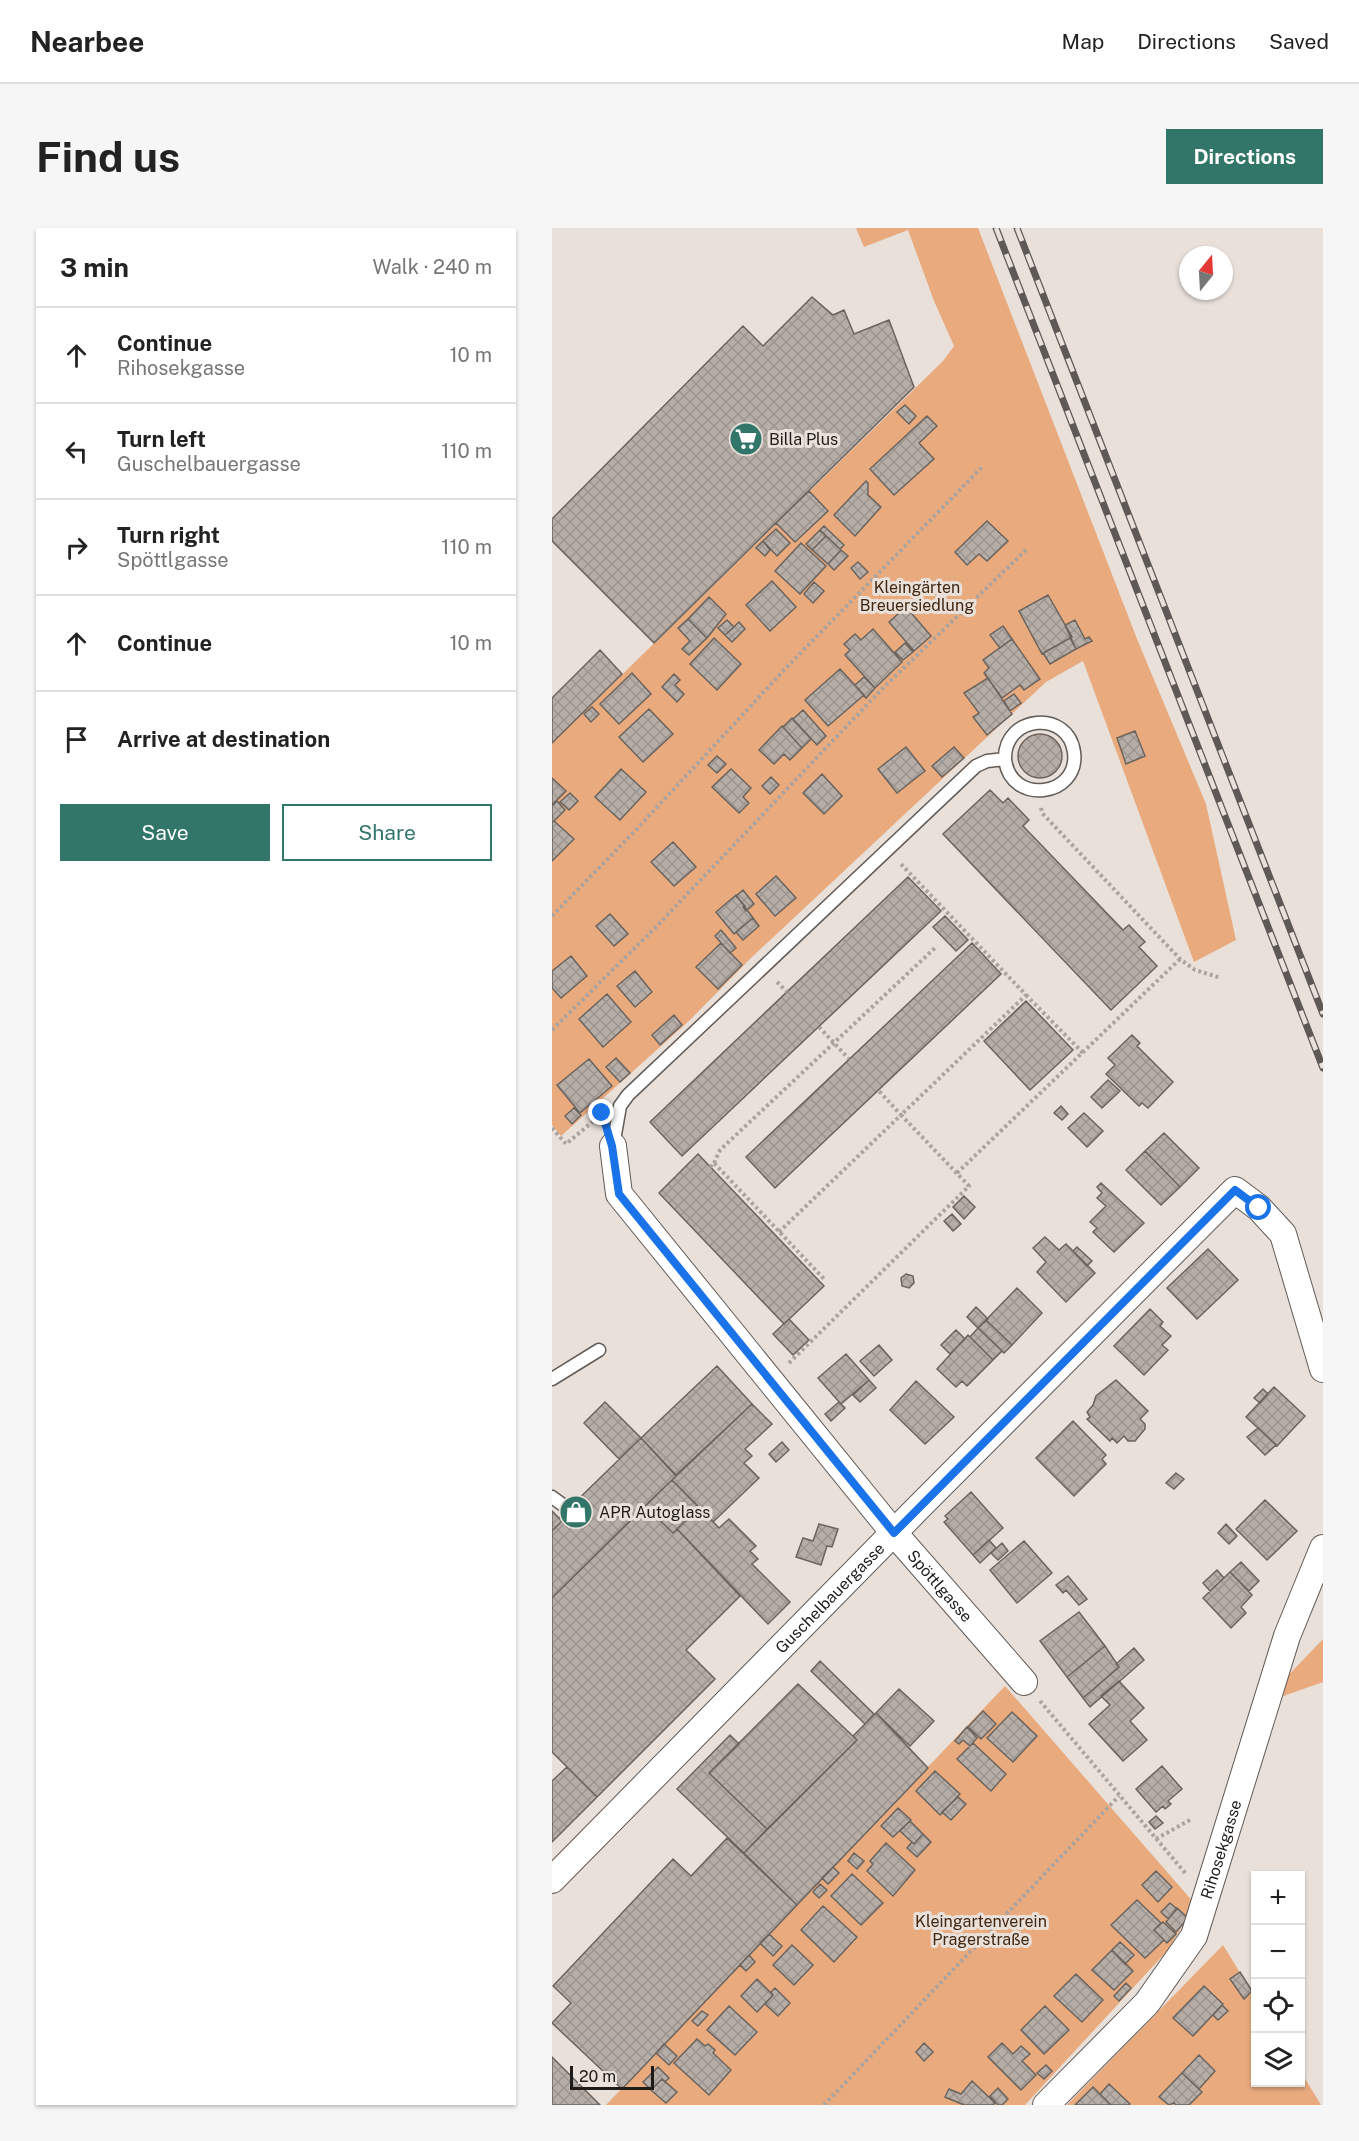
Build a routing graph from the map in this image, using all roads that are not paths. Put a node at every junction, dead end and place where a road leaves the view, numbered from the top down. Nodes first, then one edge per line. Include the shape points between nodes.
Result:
1 (1005, 759) junction
2 (612, 1146) joint
3 (599, 1350) dead end
4 (1323, 1369) edge
5 (552, 1379) edge
6 (552, 1497) edge
7 (563, 1505) dead end
8 (894, 1533) junction
9 (1323, 1548) edge
10 (1024, 1682) road end
11 (552, 1880) edge
12 (1046, 2105) edge

1 - 1 lane via 1014,733 1034,722 1045,722 1065,732 1074,753 1067,778 1044,791 1018,784
1 - 2 lane via 976,766 628,1095 620,1106
2 - 8 street, Spöttlgasse via 619,1194
3 - 5 lane
4 - 8 street, Guschelbauergasse via 1283,1234 1235,1190
6 - 7 lane
8 - 10 street, Spöttlgasse
8 - 11 street, Guschelbauergasse
9 - 12 street, Rihosekgasse via 1287,1636 1194,1936 1147,2003

